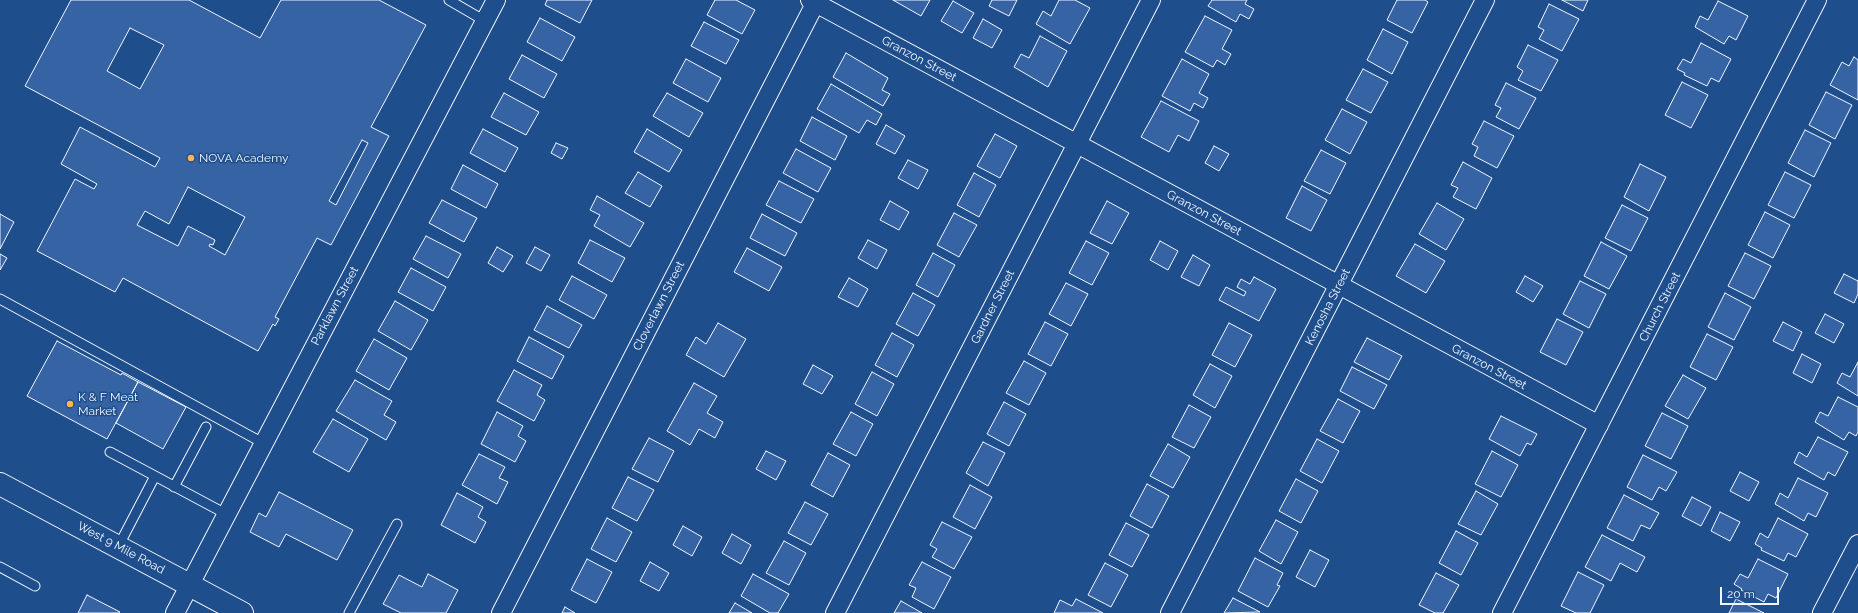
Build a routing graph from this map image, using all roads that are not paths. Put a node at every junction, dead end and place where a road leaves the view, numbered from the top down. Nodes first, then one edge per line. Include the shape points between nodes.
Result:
1 (449, 0) edge
2 (496, 0) edge
3 (1151, 0) edge
4 (1485, 0) edge
5 (1817, 0) edge
6 (814, 1) edge
7 (485, 21) junction
8 (1076, 145) junction
9 (1338, 285) junction
10 (0, 299) edge
11 (1598, 425) junction
12 (206, 427) dead end
13 (263, 443) junction
14 (110, 452) dead end
15 (155, 476) junction
16 (0, 484) edge
17 (174, 487) junction
18 (226, 514) junction
19 (397, 524) dead end
20 (1858, 544) edge
21 (118, 547) junction
22 (0, 567) edge
23 (190, 584) junction
24 (36, 586) dead end
25 (175, 613) edge
26 (242, 613) edge
27 (349, 613) edge
28 (501, 613) edge
29 (836, 613) edge
30 (1170, 613) edge
31 (1502, 613) edge
32 (1822, 613) edge

1 - 7 lane
2 - 7 street, Parklawn Street
3 - 8 street, Gardner Street
4 - 9 street, Kenosha Street
5 - 11 street, Church Street
6 - 8 street, Granzon Street
6 - 28 street, Cloverlawn Street
7 - 13 street, Parklawn Street
8 - 9 street, Granzon Street
8 - 29 street, Gardner Street
9 - 11 street, Granzon Street
9 - 30 street, Kenosha Street
10 - 13 lane
11 - 31 street, Church Street
12 - 17 lane
13 - 18 street, Parklawn Street
14 - 15 lane
15 - 17 lane
15 - 21 lane
16 - 21 main road, West 9 Mile Road
17 - 18 lane
18 - 23 street, Parklawn Street
19 - 27 lane
20 - 32 street
21 - 23 main road, West 9 Mile Road
22 - 24 lane
23 - 25 street, Parklawn Street
23 - 26 main road, West 9 Mile Road

